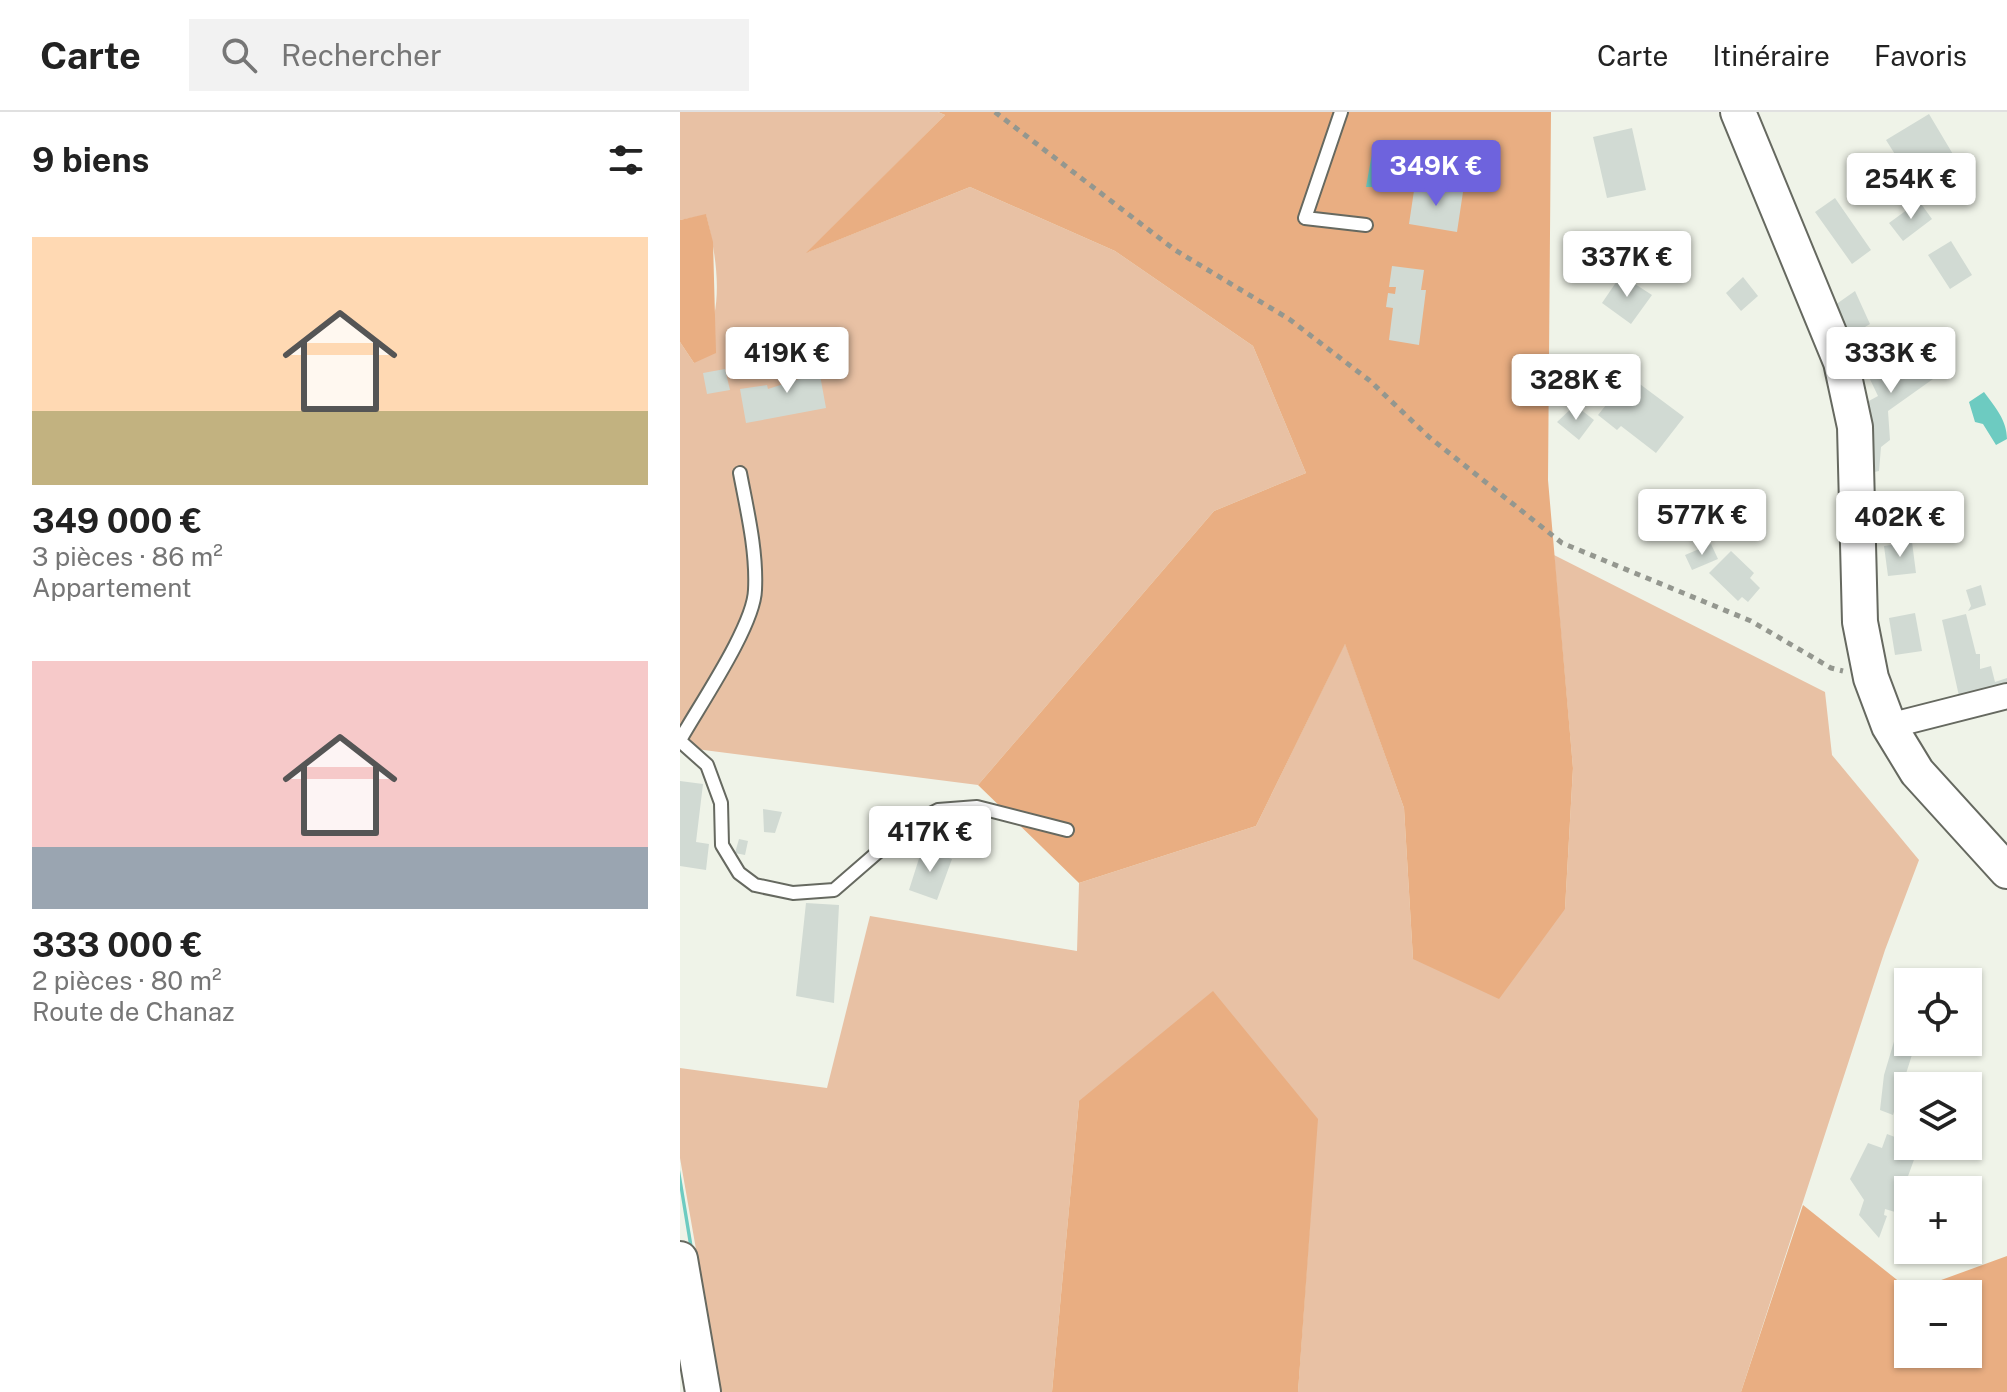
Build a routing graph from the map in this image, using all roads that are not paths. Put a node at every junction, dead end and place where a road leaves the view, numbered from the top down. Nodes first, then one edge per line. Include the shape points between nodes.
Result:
1 (1341, 112) edge
2 (1738, 112) edge
3 (1366, 225) dead end
4 (740, 473) dead end
5 (2007, 696) edge
6 (1889, 726) junction
7 (680, 740) edge
8 (1067, 830) dead end
9 (2007, 871) edge
10 (680, 1259) edge
11 (703, 1392) edge

1 - 3 lane via 1305,218
2 - 6 street via 1841,362 1855,427 1860,622 1871,678
4 - 7 lane via 756,593
5 - 6 street
6 - 9 street via 1917,772
7 - 8 lane via 707,765 721,803 722,845 739,873 755,885 793,893 834,890 909,825 938,810 977,807
10 - 11 street

